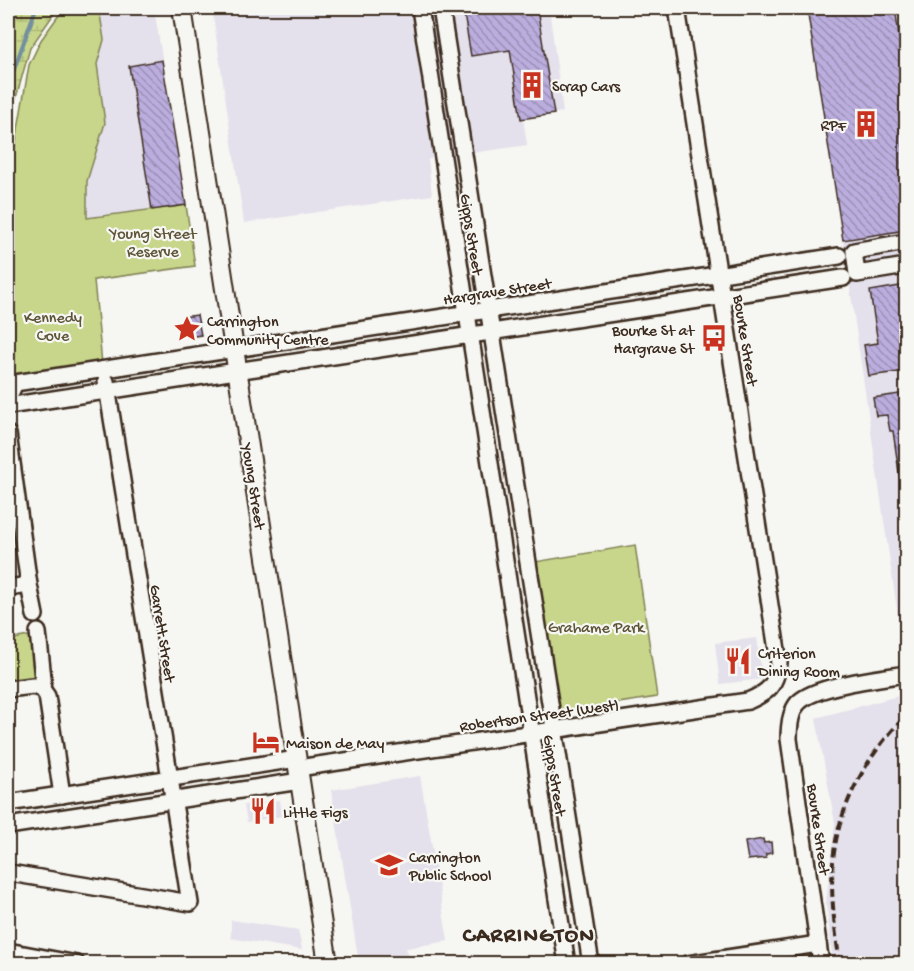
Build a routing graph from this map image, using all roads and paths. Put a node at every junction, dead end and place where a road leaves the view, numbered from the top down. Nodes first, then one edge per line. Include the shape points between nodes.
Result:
1 (182, 8) edge
2 (420, 8) edge
3 (441, 8) edge
4 (677, 8) edge
5 (906, 242) edge
6 (839, 256) dead end
7 (906, 266) edge
8 (719, 274) junction
9 (843, 279) dead end
10 (723, 297) junction
11 (489, 310) junction
12 (466, 313) junction
13 (493, 332) junction
14 (470, 335) junction
15 (234, 349) junction
16 (161, 361) junction
17 (104, 369) junction
18 (237, 370) junction
19 (165, 382) junction
20 (108, 390) junction
21 (8, 399) edge
22 (8, 406) edge
23 (8, 434) edge
24 (513, 463) junction
25 (490, 466) junction
26 (12, 501) edge
27 (29, 585) junction
28 (532, 585) junction
29 (8, 588) edge
30 (509, 588) junction
31 (35, 615) dead end
32 (38, 632) dead end
33 (906, 674) edge
34 (777, 678) joint
35 (8, 689) edge
36 (42, 689) junction
37 (554, 730) junction
38 (531, 733) junction
39 (298, 769) junction
40 (169, 778) junction
41 (62, 795) junction
42 (173, 800) junction
43 (8, 803) edge
44 (8, 826) edge
45 (574, 857) junction
46 (551, 861) junction
47 (10, 873) dead end
48 (818, 944) junction
49 (8, 951) edge
50 (77, 963) edge
51 (328, 963) edge
52 (567, 963) edge
53 (591, 963) edge
54 (688, 963) edge
55 (821, 963) edge

1 - 15 main road, Young Street
2 - 12 street, Gipps Street
3 - 11 street, Gipps Street
4 - 8 street, Bourke Street
5 - 7 street via 854,251 857,274
6 - 8 street, Hargrave Street
8 - 10 street, Bourke Street
8 - 11 street, Hargrave Street
9 - 10 street
10 - 13 street
10 - 34 street, Bourke Street via 779,663
11 - 12 street, Hargrave Street
11 - 13 street, Gipps Street
12 - 14 street, Gipps Street
12 - 15 street, Hargrave Street
13 - 14 street
13 - 24 street, Gipps Street
14 - 18 street
14 - 25 street, Gipps Street
15 - 16 street, Hargrave Street
15 - 18 main road, Young Street
16 - 17 street, Hargrave Street
16 - 19 street
17 - 20 street, Garrett Street
17 - 21 street, Hargrave Street via 15,383
18 - 19 street
18 - 39 main road, Young Street
19 - 20 street
20 - 22 street
20 - 40 street, Garrett Street
23 - 26 street
24 - 25 street
24 - 28 street, Gipps Street
25 - 30 street, Gipps Street
26 - 27 street
27 - 29 street
27 - 31 street
28 - 30 street
28 - 37 street, Gipps Street
30 - 38 street, Gipps Street
32 - 36 street
33 - 48 street, Bourke Street via 815,692 794,710 789,739
34 - 37 street, Robertson Street (West) via 763,694 748,701
35 - 36 street
36 - 41 street via 47,696
37 - 38 street, Robertson Street (West)
37 - 45 street, Gipps Street
38 - 39 street, Robertson Street (West)
38 - 46 street, Gipps Street
39 - 40 street, Robertson Street (West)
39 - 42 street, Robertson Street (West)
39 - 51 main road, Young Street
40 - 41 street, Robertson Street (West)
40 - 42 street, Garrett Street
41 - 43 street, Robertson Street (West)
42 - 44 street, Robertson Street (West)
42 - 47 street, Garrett Street via 190,903
45 - 46 street
45 - 53 street, Gipps Street
46 - 52 street, Gipps Street
48 - 54 street
48 - 55 street, Bourke Street
49 - 50 street

